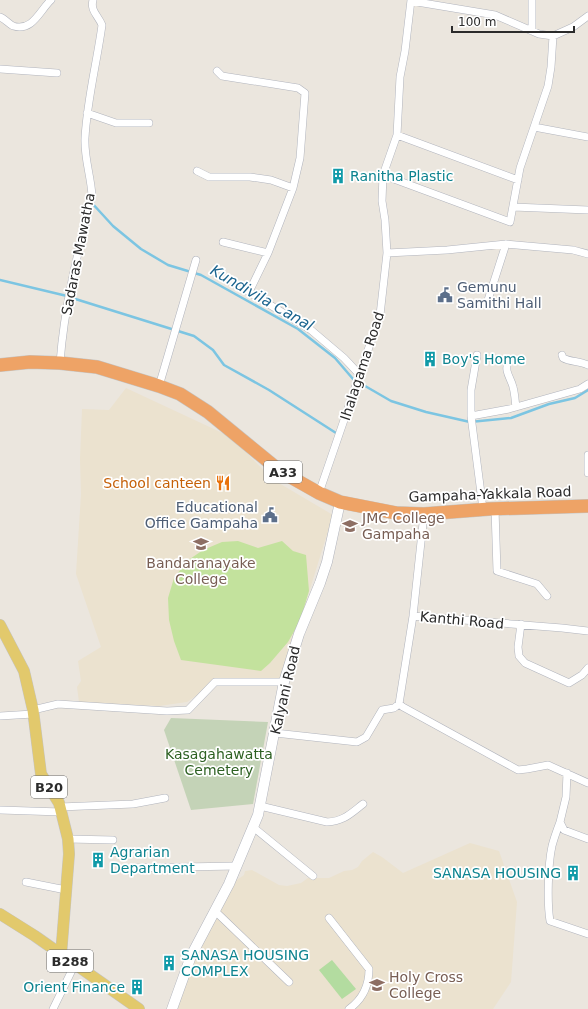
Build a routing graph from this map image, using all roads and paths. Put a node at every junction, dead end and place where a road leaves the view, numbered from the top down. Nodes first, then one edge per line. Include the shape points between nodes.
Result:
1 (51, 0) edge
2 (532, 0) edge
3 (411, 1) edge
4 (90, 2) edge
5 (588, 16) edge
6 (0, 17) edge
7 (532, 31) junction
8 (553, 36) junction
9 (0, 69) edge
10 (217, 71) dead end
11 (57, 73) dead end
12 (87, 113) junction
13 (149, 123) dead end
14 (534, 127) junction
15 (397, 135) junction
16 (588, 137) edge
17 (197, 171) dead end
18 (383, 175) junction
19 (518, 180) junction
20 (293, 188) junction
21 (512, 207) junction
22 (588, 210) edge
23 (223, 242) dead end
24 (506, 244) junction
25 (268, 253) junction
26 (386, 253) junction
27 (588, 254) edge
28 (196, 260) dead end
29 (488, 300) dead end
30 (477, 355) dead end
31 (562, 355) dead end
32 (508, 362) dead end
33 (60, 363) junction
34 (0, 365) edge
35 (588, 365) edge
36 (360, 375) junction
37 (588, 384) edge
38 (159, 386) junction
39 (516, 407) junction
40 (471, 416) junction
41 (588, 455) edge
42 (588, 473) edge
43 (319, 493) junction
44 (340, 502) junction
45 (588, 506) edge
46 (489, 509) junction
47 (424, 514) junction
48 (547, 596) dead end
49 (413, 616) junction
50 (521, 624) junction
51 (0, 625) edge
52 (588, 631) edge
53 (588, 668) edge
54 (284, 682) junction
55 (399, 704) junction
56 (33, 712) junction
57 (0, 716) edge
58 (274, 732) junction
59 (567, 773) junction
60 (588, 783) edge
61 (165, 798) dead end
62 (363, 804) dead end
63 (260, 806) junction
64 (60, 809) junction
65 (0, 810) edge
66 (560, 822) junction
67 (253, 827) junction
68 (68, 839) junction
69 (588, 839) edge
70 (113, 840) dead end
71 (237, 866) junction
72 (127, 868) dead end
73 (313, 876) dead end
74 (26, 882) dead end
75 (66, 890) junction
76 (215, 911) junction
77 (0, 914) edge
78 (329, 918) dead end
79 (588, 934) edge
80 (61, 955) junction
81 (74, 964) junction
82 (289, 982) dead end
83 (53, 1009) edge
84 (139, 1009) edge
85 (172, 1009) edge
86 (349, 1009) edge

1 - 6 street via 36,19 21,27 12,26
2 - 7 street
3 - 7 street via 496,15
3 - 15 street, Ihalagama Road via 400,77
4 - 12 street, Sadaras Mawatha via 102,25
5 - 8 street via 573,27
7 - 8 street
8 - 14 street via 548,86
9 - 11 street
10 - 20 street via 222,76 298,88 305,93 300,158
12 - 13 street via 116,123
12 - 33 street, Sadaras Mawatha via 84,139 92,196 73,272
14 - 16 street
14 - 19 street
15 - 18 street, Ihalagama Road
15 - 19 street
17 - 20 street via 209,177 250,176
18 - 21 street via 510,222
18 - 26 street, Ihalagama Road
19 - 21 street
20 - 25 street
21 - 22 street
23 - 25 street
24 - 26 street
24 - 27 street via 573,250
24 - 29 street
25 - 36 street via 249,292 312,330
26 - 36 street, Ihalagama Road via 380,315
28 - 38 street
30 - 40 street via 471,390
31 - 35 street via 567,361
32 - 39 street via 507,374 514,389
33 - 34 highway, Gampaha-Yakkala Road / A33
33 - 38 highway, Gampaha-Yakkala Road / A33 via 97,367
36 - 43 street, Ihalagama Road
37 - 39 street via 580,389
38 - 43 highway, Gampaha-Yakkala Road / A33 via 180,394 208,412 280,471
39 - 40 street
40 - 46 street
41 - 42 street
43 - 44 highway, Gampaha-Yakkala Road / A33
44 - 47 highway, Gampaha-Yakkala Road / A33 via 396,513
44 - 54 street, Kalyani Road via 327,562 299,634
45 - 46 highway, Gampaha-Yakkala Road / A33
46 - 47 highway, Gampaha-Yakkala Road / A33
46 - 48 street via 496,571 537,584
47 - 49 street, Kanthi Road
49 - 50 street, Kanthi Road
49 - 55 street
50 - 52 street, Kanthi Road
50 - 53 street via 518,647 519,656 524,663 569,683
51 - 56 main road, B20 via 24,671
54 - 56 street via 216,682 188,710 58,704
54 - 58 street, Kalyani Road
55 - 58 street via 394,708 382,710 366,738 358,742
55 - 59 street via 518,770 548,765
56 - 57 street
56 - 64 main road, B20 via 40,774
58 - 63 street, Kalyani Road
59 - 60 street
59 - 66 street via 566,797
61 - 64 street via 133,804
62 - 63 street via 347,817 326,822
63 - 67 street, Kalyani Road
64 - 65 street
64 - 68 main road, B20
66 - 69 street via 564,830
66 - 79 street via 551,853 550,921
67 - 71 street, Kalyani Road
67 - 73 street
68 - 70 street
68 - 75 main road, B20
71 - 72 street
71 - 76 street, Kalyani Road
74 - 75 street
75 - 80 main road, B20
76 - 82 street
76 - 85 street, Kalyani Road via 191,956
77 - 80 main road, B288
78 - 86 street via 368,969 369,978 364,993
80 - 81 main road, B288
81 - 83 street
81 - 84 main road, B288

